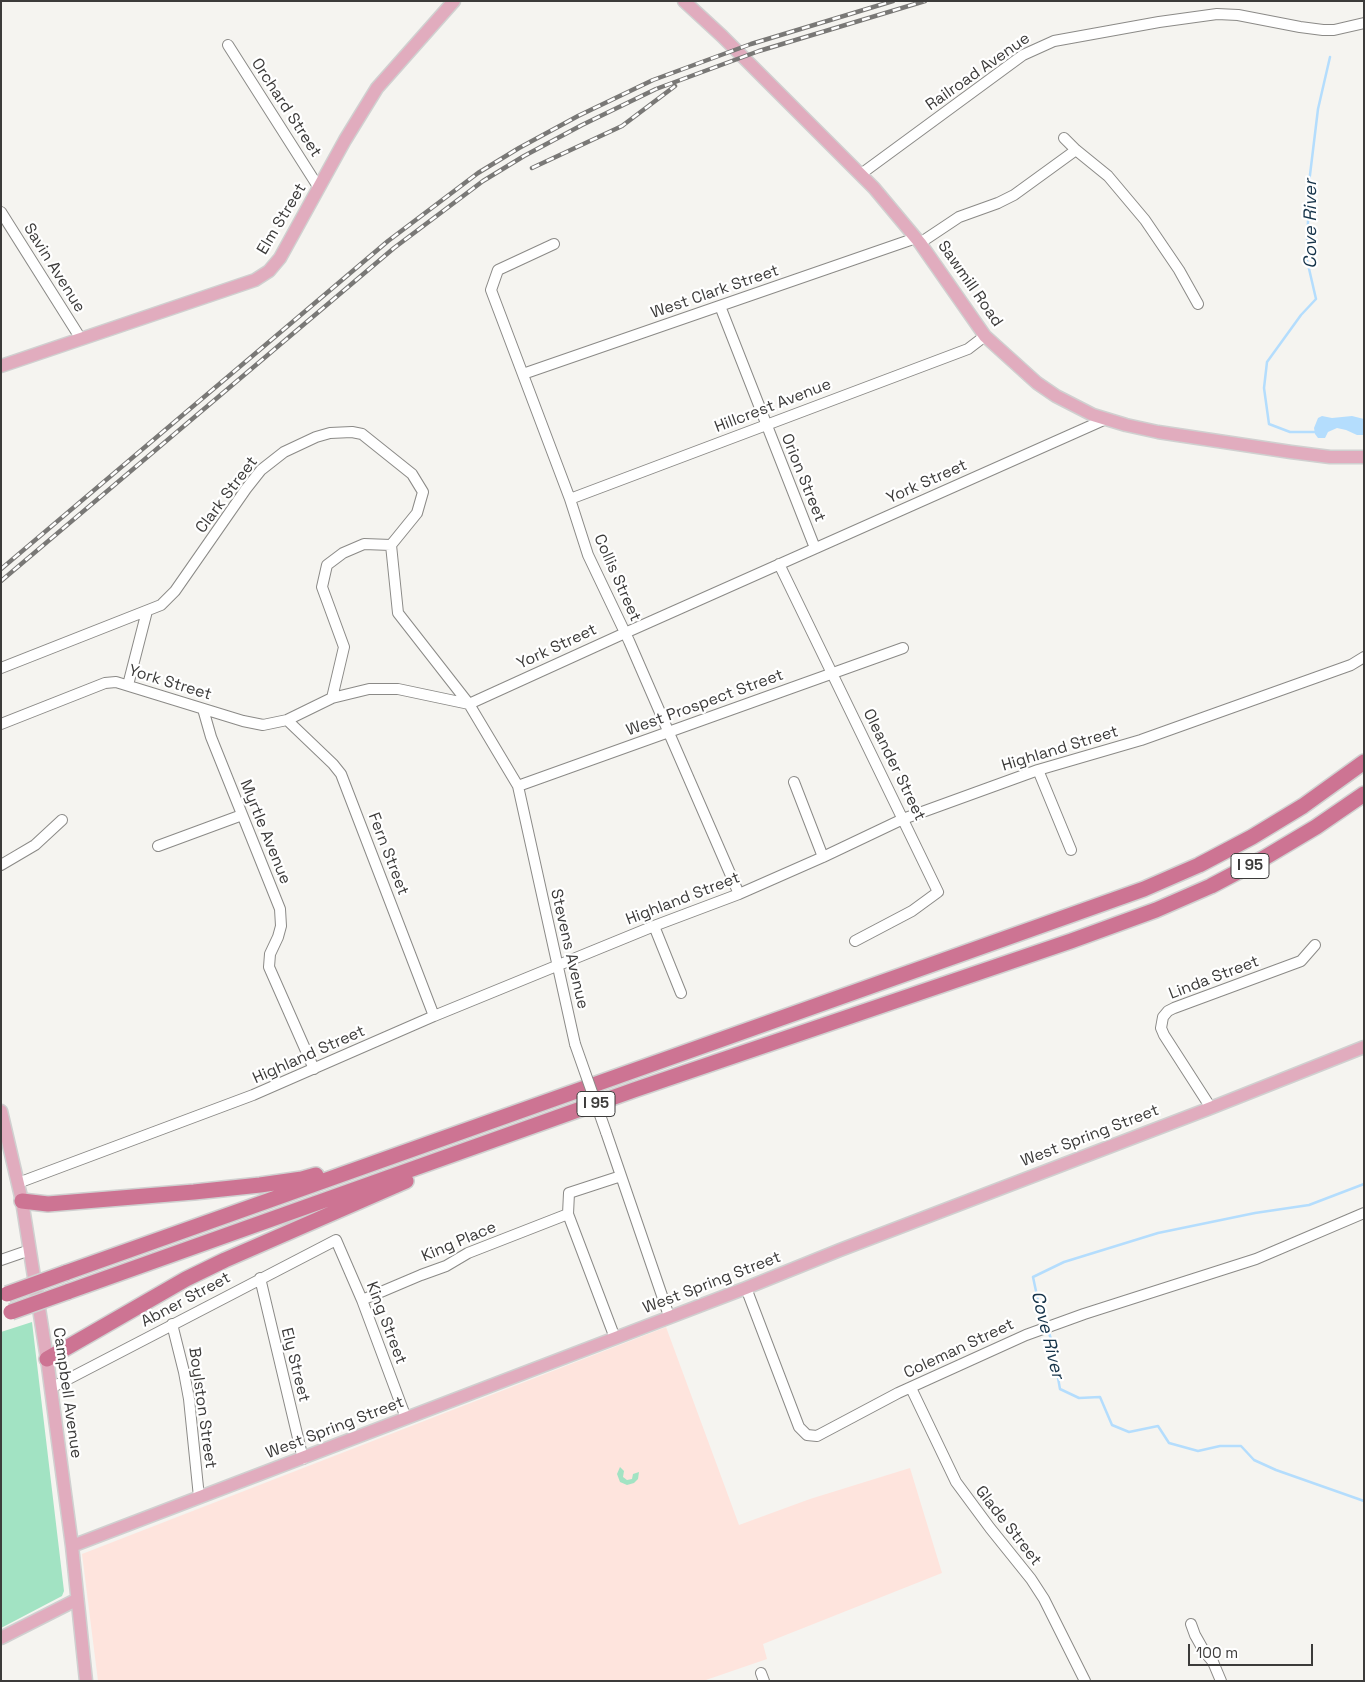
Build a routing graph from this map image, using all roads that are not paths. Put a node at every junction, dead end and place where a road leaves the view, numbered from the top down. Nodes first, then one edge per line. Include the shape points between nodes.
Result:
1 (454, 1) edge
2 (684, 1) edge
3 (1364, 23) edge
4 (228, 45) dead end
5 (1064, 138) dead end
6 (1076, 150) junction
7 (861, 174) junction
8 (319, 188) junction
9 (1, 212) edge
10 (918, 240) junction
11 (554, 244) dead end
12 (1198, 304) dead end
13 (720, 306) junction
14 (985, 336) junction
15 (81, 339) junction
16 (1, 366) edge
17 (523, 374) junction
18 (1106, 419) junction
19 (766, 425) junction
20 (1364, 457) edge
21 (570, 499) junction
22 (391, 545) junction
23 (815, 548) junction
24 (780, 564) junction
25 (147, 611) junction
26 (625, 633) junction
27 (902, 648) dead end
28 (1364, 657) edge
29 (1, 668) edge
30 (832, 673) junction
31 (128, 685) junction
32 (332, 698) junction
33 (469, 704) junction
34 (203, 709) junction
35 (287, 720) junction
36 (1, 724) edge
37 (669, 734) junction
38 (1364, 762) edge
39 (1038, 770) junction
40 (794, 782) dead end
41 (518, 786) junction
42 (1364, 794) edge
43 (242, 815) junction
44 (903, 819) junction
45 (62, 820) dead end
46 (158, 846) dead end
47 (1071, 850) dead end
48 (823, 857) junction
49 (1, 865) edge
50 (739, 894) junction
51 (654, 926) junction
52 (855, 941) dead end
53 (1315, 945) dead end
54 (557, 966) junction
55 (681, 993) dead end
56 (434, 1016) junction
57 (1364, 1047) edge
58 (314, 1069) junction
59 (1210, 1108) junction
60 (1, 1111) edge
61 (548, 1121) junction
62 (459, 1133) junction
63 (620, 1176) junction
64 (18, 1183) junction
65 (22, 1201) junction
66 (1364, 1213) edge
67 (568, 1214) junction
68 (336, 1240) joint
69 (30, 1250) junction
70 (1, 1260) edge
71 (260, 1278) junction
72 (746, 1288) junction
73 (4, 1295) edge
74 (362, 1300) junction
75 (6, 1313) edge
76 (669, 1316) junction
77 (172, 1324) junction
78 (614, 1338) junction
79 (47, 1359) junction
80 (50, 1388) junction
81 (911, 1388) junction
82 (406, 1418) junction
83 (303, 1459) junction
84 (200, 1497) junction
85 (72, 1546) junction
86 (76, 1600) junction
87 (1191, 1624) dead end
88 (1, 1638) edge
89 (86, 1681) edge
90 (1085, 1681) edge
91 (1221, 1681) edge

1 - 8 main road, Elm Street via 377,88
2 - 7 main road, Sawmill Road
3 - 7 street, Railroad Avenue via 1323,30 1216,14 1054,41 1017,59
4 - 8 street, Orchard Street
5 - 6 street
6 - 10 street, West Clark Street via 1014,194 959,216
6 - 12 street via 1108,176 1145,220 1180,270
7 - 10 main road, Sawmill Road
8 - 15 main road, Elm Street via 270,271
9 - 15 street, Savin Avenue
10 - 13 street, West Clark Street
10 - 14 main road, Sawmill Road
11 - 17 street, Collis Street via 498,270 491,290
13 - 17 street, West Clark Street
13 - 19 street, Orion Street
14 - 18 main road, Sawmill Road via 1038,383 1070,403
14 - 19 street, Hillcrest Avenue via 968,349
15 - 16 main road, Elm Street
17 - 21 street, Collis Street
18 - 20 main road, Sawmill Road via 1158,432 1250,446 1330,457
18 - 23 street, York Street
19 - 21 street, Hillcrest Avenue
19 - 23 street, Orion Street
21 - 26 street, Collis Street via 588,555
22 - 25 street, Clark Street via 417,513 423,492 412,474 368,437 352,432 330,433 284,452 261,470 175,591
22 - 32 street via 364,544 343,553 327,565 322,587 344,647
22 - 33 street, Stevens Avenue via 398,613
23 - 24 street, York Street
24 - 26 street, York Street
24 - 30 street, Oleander Street
25 - 29 street, Clark Street
25 - 31 street
26 - 33 street, York Street
26 - 37 street, Collis Street
27 - 30 street, West Prospect Street
28 - 39 street, Highland Street via 1351,665 1141,740
30 - 37 street, West Prospect Street
30 - 44 street, Oleander Street
31 - 34 street, York Street
31 - 36 street, York Street via 105,684
32 - 33 street, York Street via 384,688
32 - 35 street, York Street
33 - 41 street, Stevens Avenue
34 - 35 street, York Street via 263,725
34 - 43 street, Myrtle Avenue
35 - 56 street, Fern Street via 340,774
37 - 41 street, West Prospect Street
37 - 50 street, Collis Street
38 - 62 highway, I 95 via 1252,837 1144,888
39 - 44 street, Highland Street
39 - 47 street
40 - 48 street
41 - 54 street, Stevens Avenue
42 - 61 highway, I 95 via 1264,858 1156,910
43 - 46 street
43 - 58 street, Myrtle Avenue via 281,914 280,932 269,958 269,967
44 - 48 street, Highland Street
44 - 52 street, Oleander Street via 938,892 912,911
45 - 49 street via 35,845
48 - 50 street, Highland Street
50 - 51 street, Highland Street
51 - 54 street, Highland Street
51 - 55 street
53 - 59 street, Linda Street via 1301,961 1174,1008 1163,1017 1161,1028 1164,1035
54 - 56 street, Highland Street
54 - 63 street, Stevens Avenue, bridge via 575,1044
56 - 58 street, Highland Street
57 - 59 main road, West Spring Street
58 - 64 street, Highland Street via 253,1096
59 - 72 main road, West Spring Street
60 - 64 main road, Campbell Avenue
61 - 75 highway, I 95, bridge
61 - 79 highway via 186,1278
62 - 65 highway via 302,1179 48,1204
62 - 73 highway, I 95, bridge
63 - 67 street via 569,1193
63 - 76 street, Stevens Avenue
64 - 65 main road, Campbell Avenue
65 - 69 main road, Campbell Avenue
66 - 81 street, Coleman Street via 1256,1259 1026,1335
67 - 74 street, King Place via 468,1253 446,1266
67 - 78 street
68 - 71 street, Abner Street
68 - 74 street, King Street
69 - 70 street
69 - 79 main road, Campbell Avenue
71 - 77 street, Abner Street
71 - 83 street, Ely Street
72 - 76 main road, West Spring Street
72 - 81 street, Coleman Street via 786,1396 799,1426 807,1435 823,1434
74 - 82 street, King Street
76 - 78 main road, West Spring Street
77 - 80 street, Abner Street
77 - 84 street, Boylston Street via 189,1399
78 - 82 main road, West Spring Street
79 - 80 main road, Campbell Avenue
80 - 85 main road, Campbell Avenue
81 - 90 street, Glade Street via 956,1482 1044,1599
82 - 83 main road, West Spring Street
83 - 84 main road, West Spring Street
84 - 85 main road, West Spring Street
85 - 86 main road, Campbell Avenue
86 - 88 main road
86 - 89 main road, Campbell Avenue
87 - 91 street

